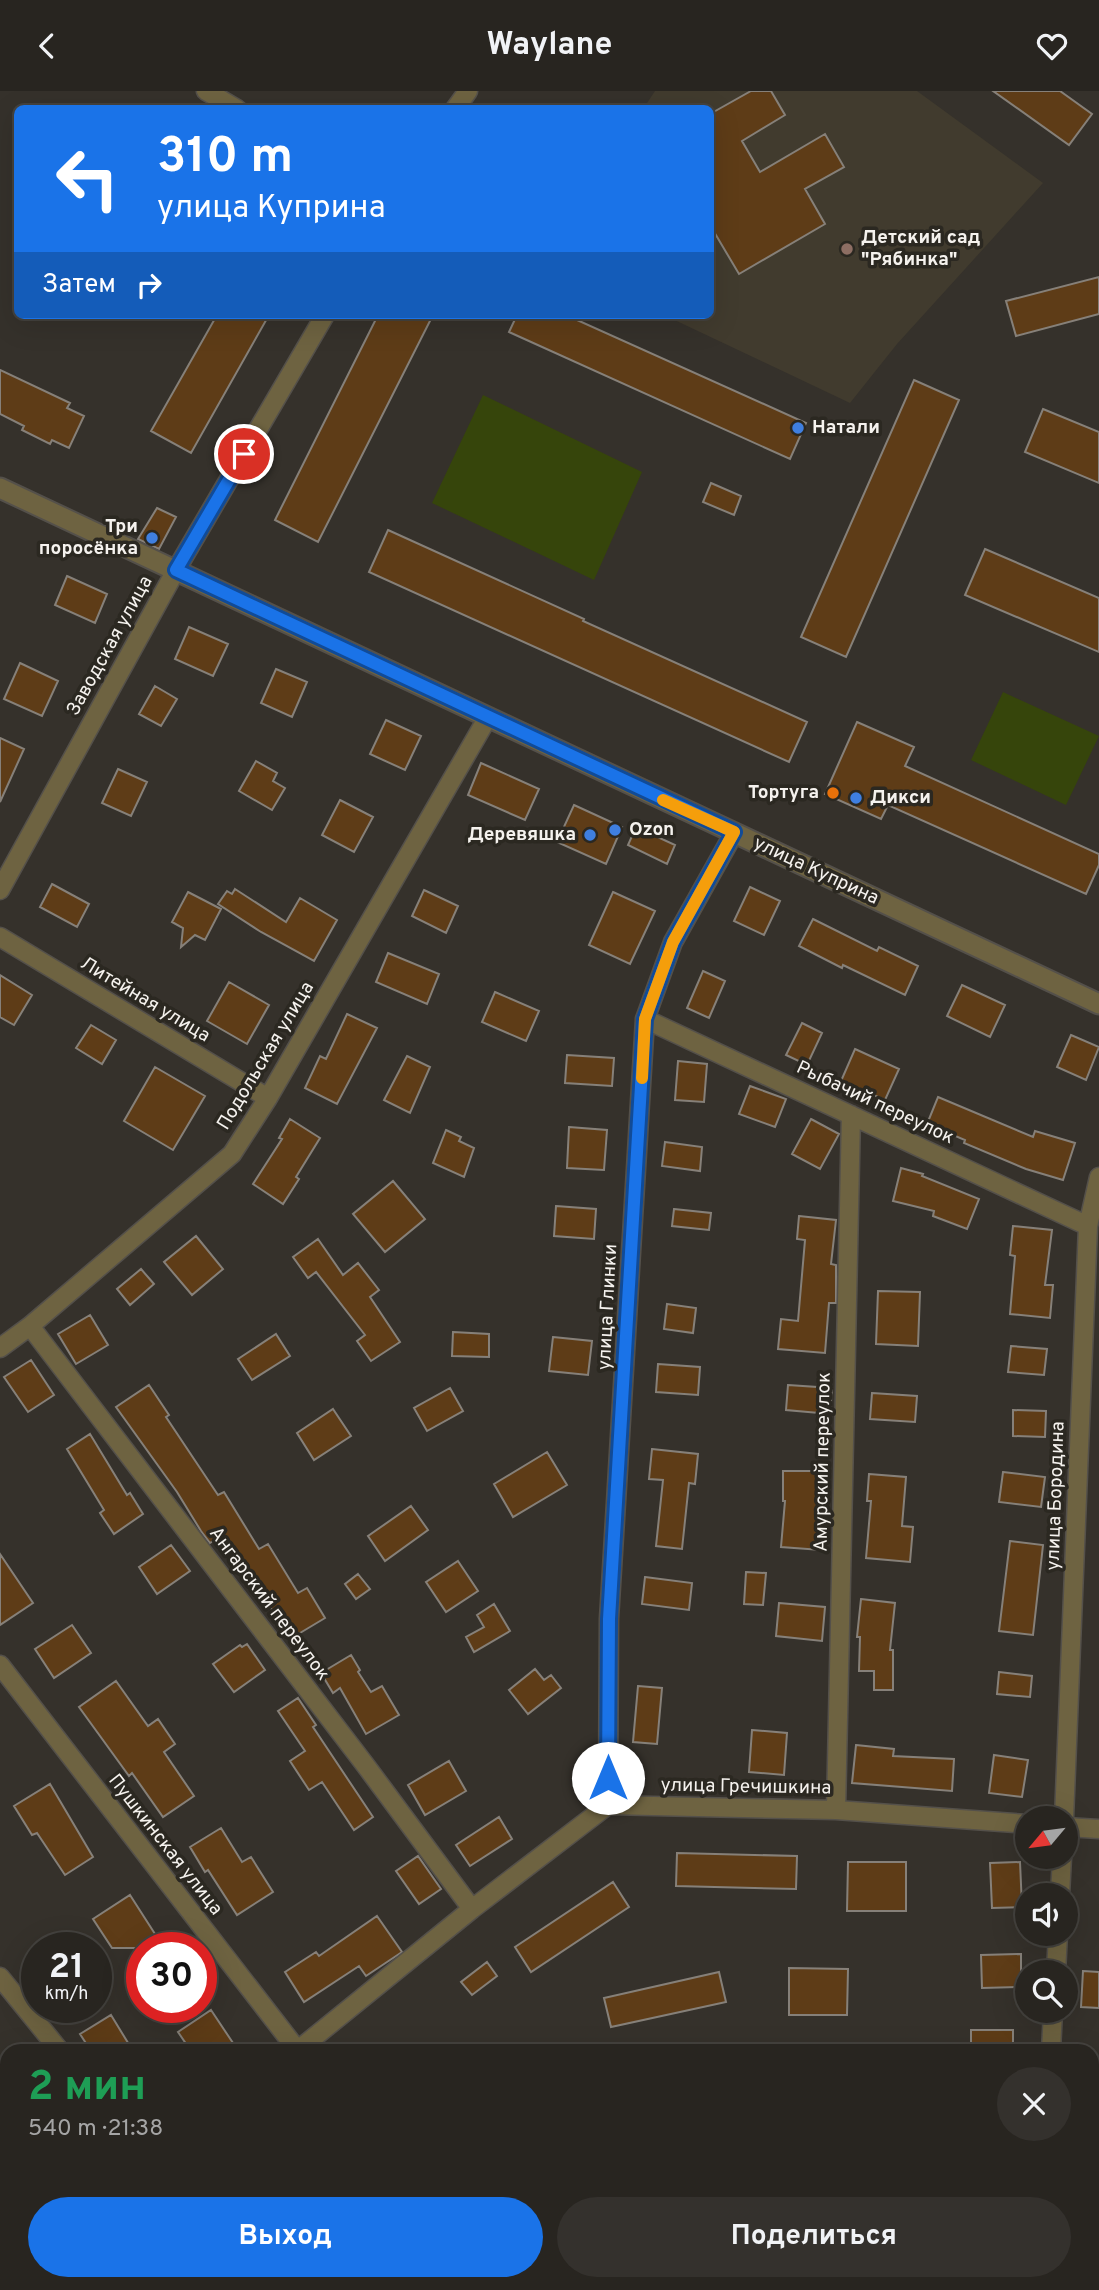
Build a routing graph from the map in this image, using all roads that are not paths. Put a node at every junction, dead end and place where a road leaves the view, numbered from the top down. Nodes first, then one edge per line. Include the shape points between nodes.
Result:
1 (206, 91) edge
2 (230, 105) edge
3 (323, 319) edge
4 (0, 488) edge
5 (176, 570) junction
6 (488, 717) junction
7 (734, 832) junction
8 (0, 890) edge
9 (0, 937) edge
10 (1099, 1004) edge
11 (645, 1019) junction
12 (268, 1098) junction
13 (851, 1115) junction
14 (1099, 1177) edge
15 (1088, 1226) junction
16 (30, 1326) junction
17 (0, 1348) edge
18 (0, 1665) edge
19 (608, 1805) junction
20 (1064, 1806) edge
21 (836, 1810) junction
22 (1015, 1823) edge
23 (1078, 1828) edge
24 (1099, 1829) edge
25 (472, 1909) junction
26 (0, 1977) edge
27 (1053, 2023) edge
28 (54, 2044) edge
29 (292, 2044) edge
30 (306, 2044) edge
31 (1052, 2044) edge

1 - 2 street
3 - 5 street, Заводская улица
4 - 5 street, улица Куприна
5 - 6 street, улица Куприна
5 - 8 street, Заводская улица
6 - 7 street, улица Куприна
6 - 12 street, Подольская улица
7 - 10 street, улица Куприна
7 - 11 street, улица Глинки via 673,942
9 - 12 street, Литейная улица
11 - 13 street, Рыбачий переулок
11 - 19 street, улица Глинки via 609,1619
12 - 16 street, Подольская улица via 232,1154
13 - 15 street, Рыбачий переулок
13 - 21 street, Амурский переулок
14 - 15 street, улица Бородина
15 - 20 street, улица Бородина
16 - 17 street, Подольская улица
16 - 25 street, Ангарский переулок
18 - 29 street, Пушкинская улица
19 - 21 street, улица Гречишкина
19 - 25 street
21 - 22 street, улица Гречишкина
23 - 24 street
25 - 30 street
26 - 28 street
27 - 31 street

